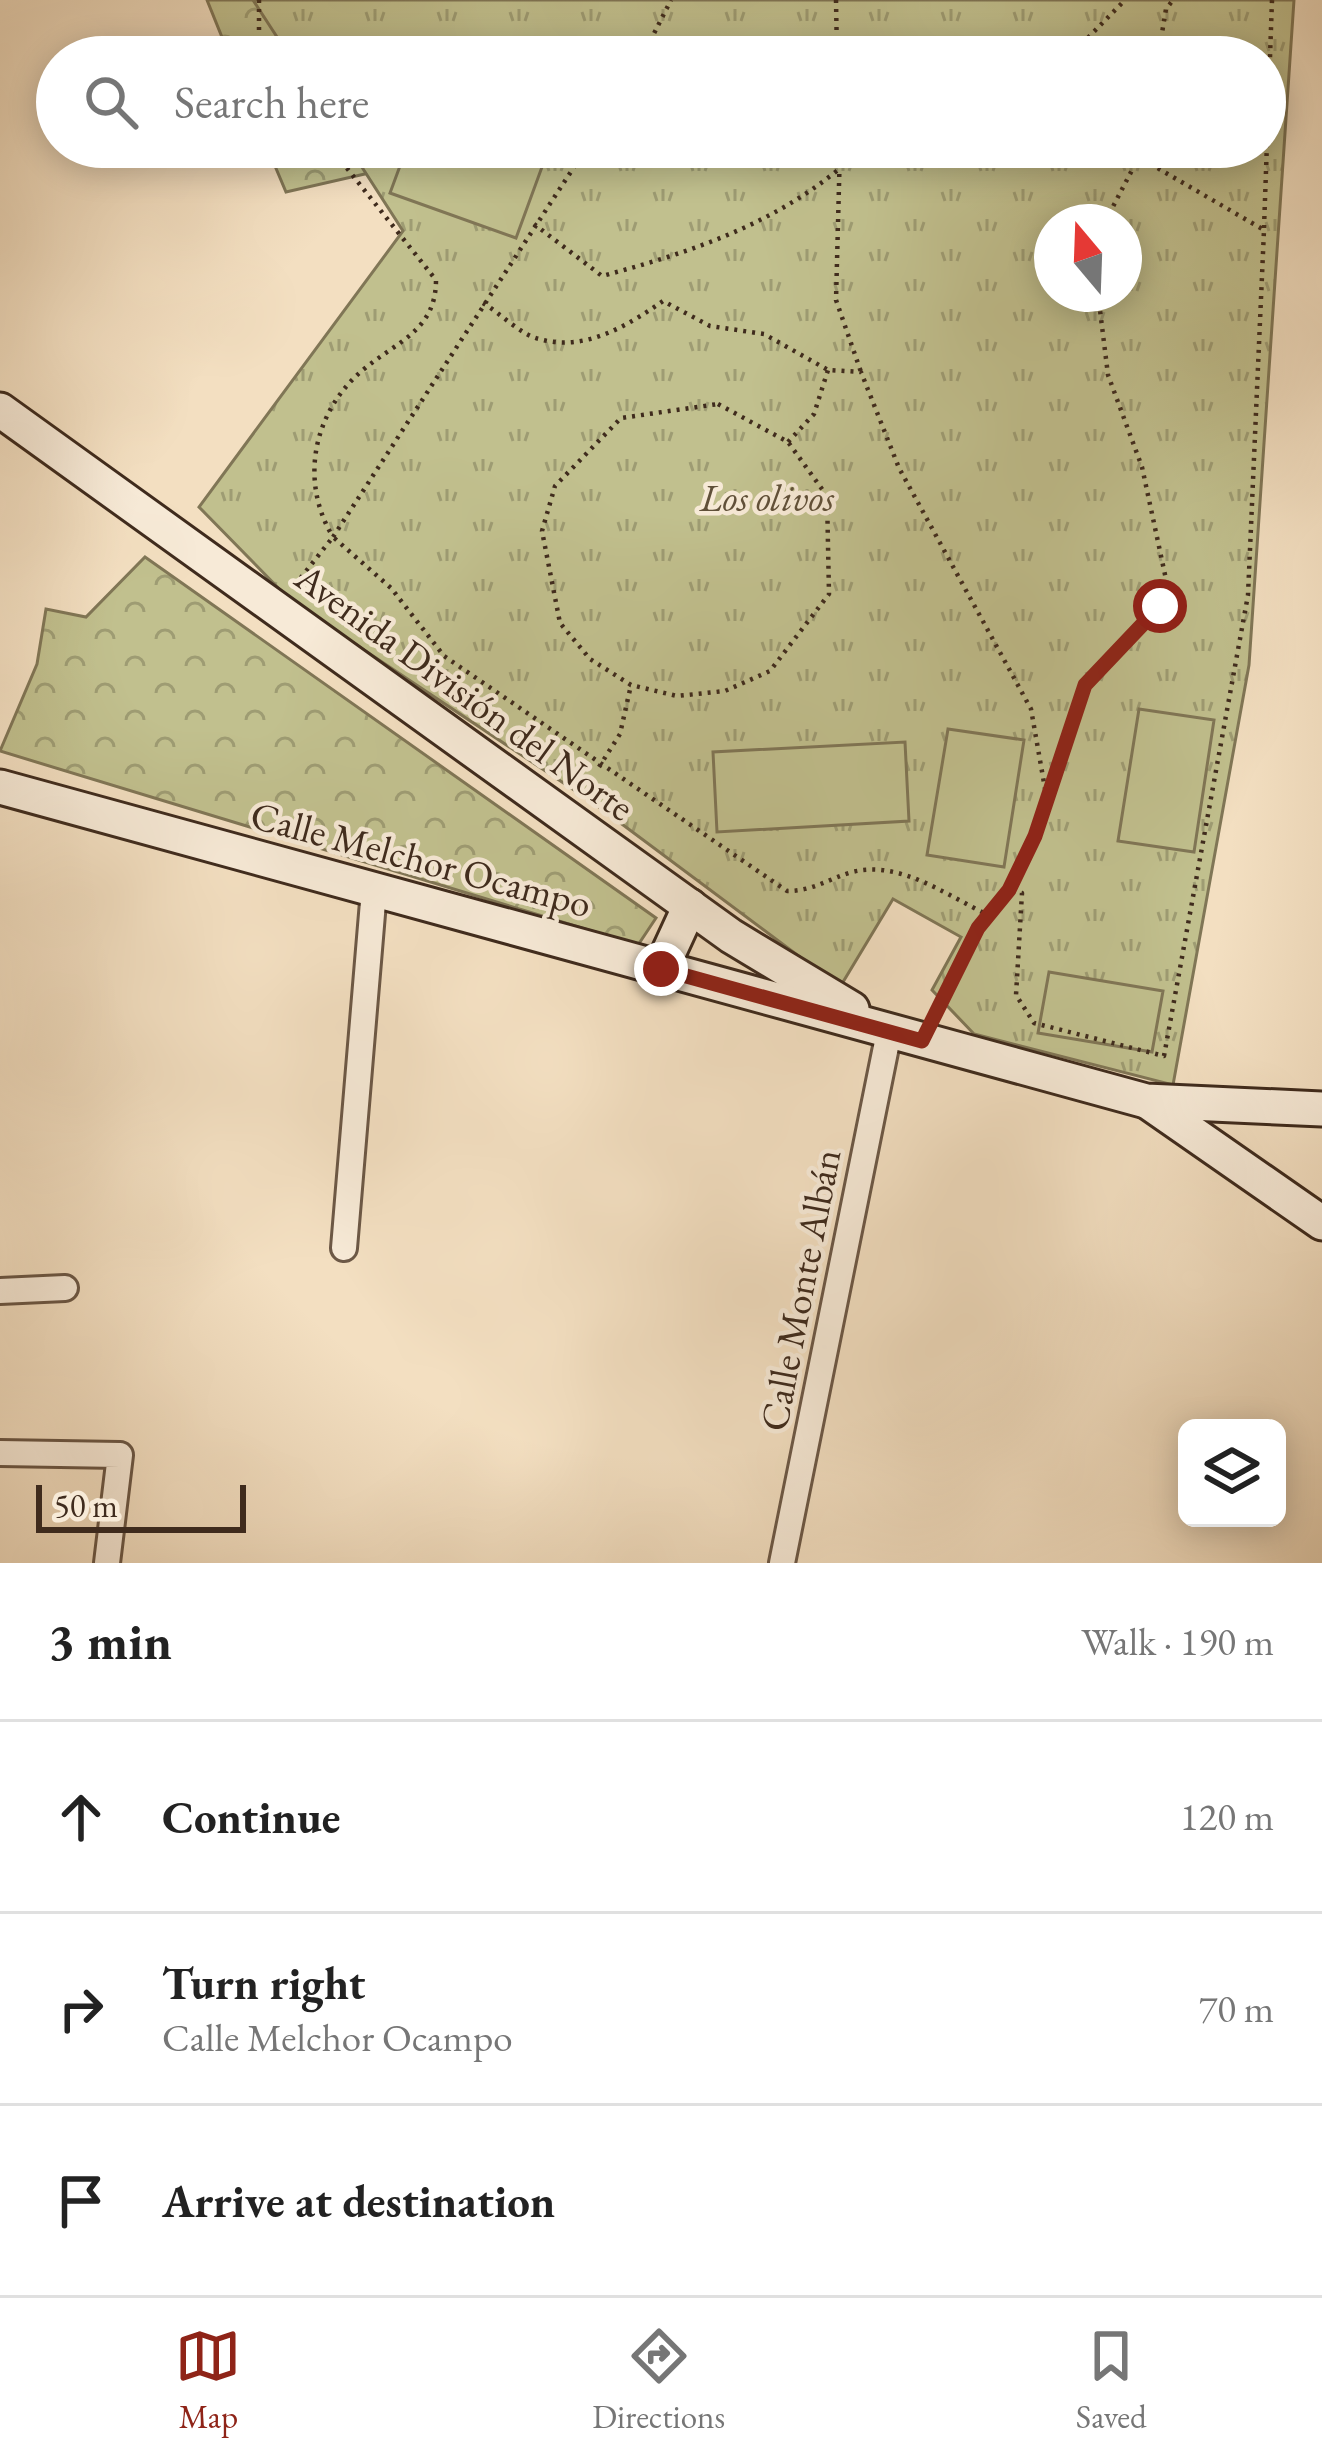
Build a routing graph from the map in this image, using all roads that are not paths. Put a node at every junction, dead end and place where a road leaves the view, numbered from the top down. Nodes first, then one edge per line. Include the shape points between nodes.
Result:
1 (0, 410) edge
2 (0, 787) edge
3 (374, 890) junction
4 (690, 906) junction
5 (661, 969) junction
6 (889, 1031) junction
7 (1146, 1101) junction
8 (1322, 1109) edge
9 (1322, 1223) edge
10 (344, 1248) dead end
11 (65, 1288) dead end
12 (0, 1291) edge
13 (0, 1453) edge
14 (107, 1563) edge
15 (782, 1563) edge

1 - 4 main road, Avenida División del Norte
2 - 3 main road, Calle Melchor Ocampo
3 - 5 main road, Calle Melchor Ocampo
3 - 10 street
4 - 5 main road
4 - 6 main road, Avenida División del Norte
5 - 6 main road, Calle Melchor Ocampo
6 - 7 main road
6 - 15 street, Calle Monte Albán
7 - 8 main road
7 - 9 main road
11 - 12 street
13 - 14 street via 120,1455

